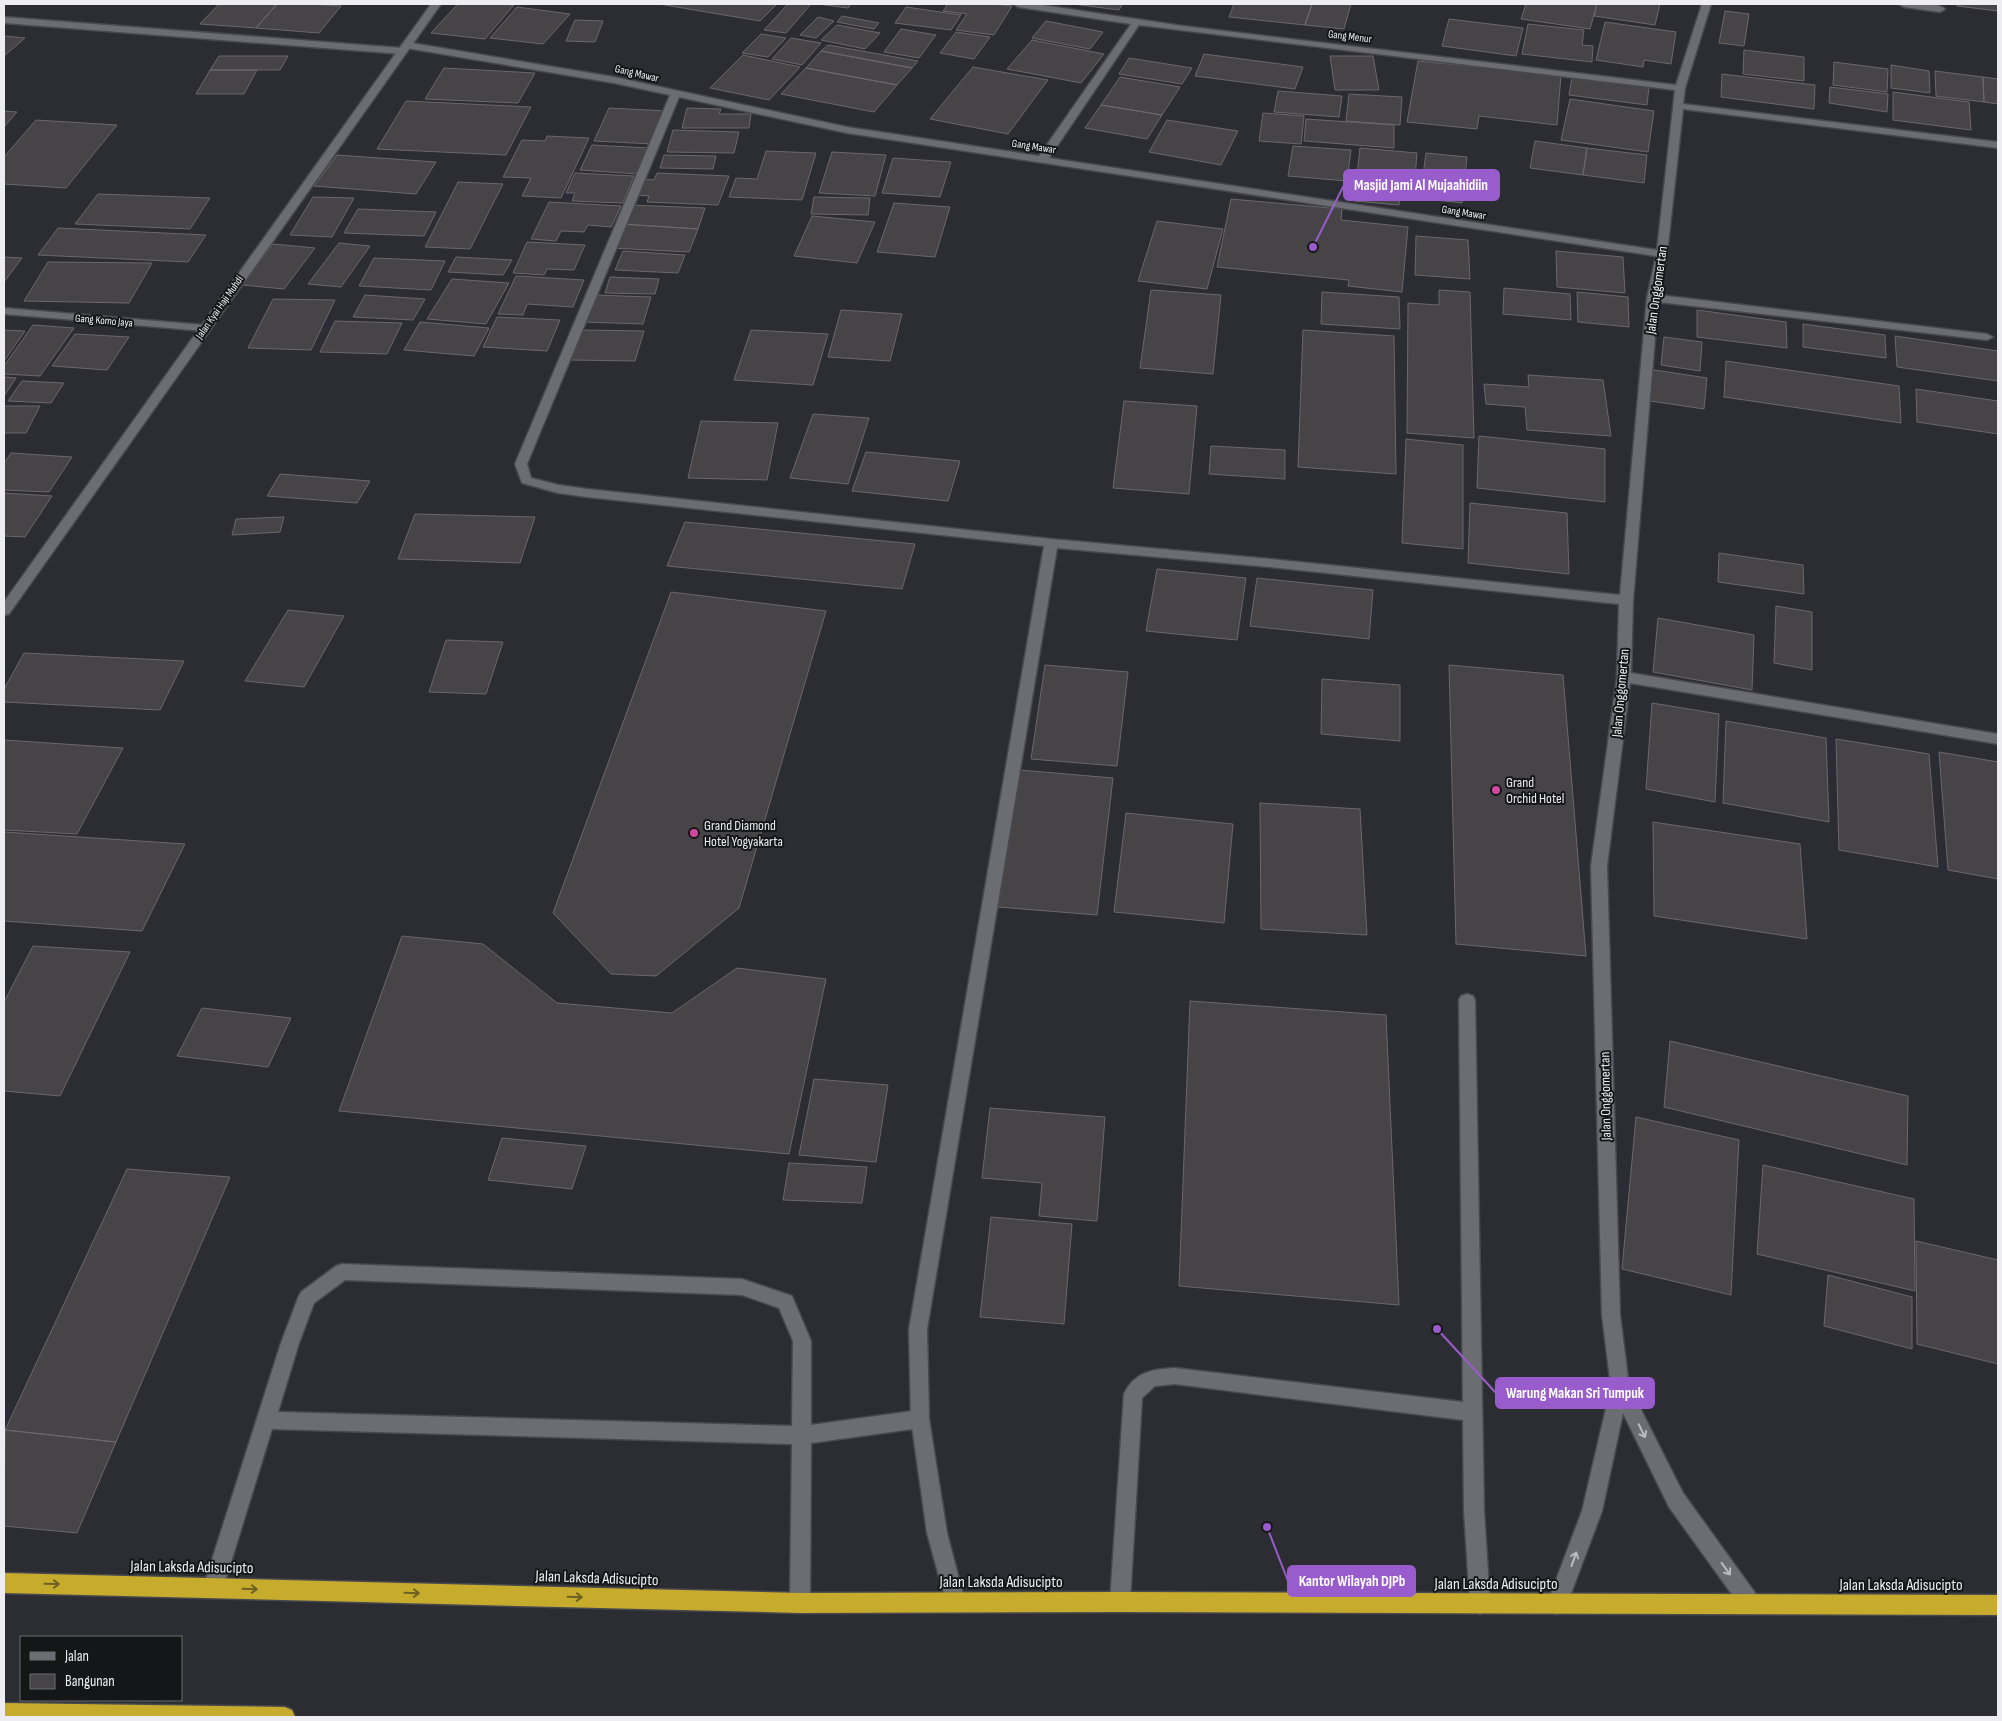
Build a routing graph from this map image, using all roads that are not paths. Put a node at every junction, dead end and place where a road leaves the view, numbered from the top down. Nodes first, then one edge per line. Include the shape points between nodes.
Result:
1 (436, 4) edge
2 (1018, 4) edge
3 (1707, 4) edge
4 (1904, 4) edge
5 (1940, 9) dead end
6 (4, 20) edge
7 (1137, 22) junction
8 (404, 48) junction
9 (1680, 88) junction
10 (675, 94) junction
11 (1679, 106) junction
12 (1998, 145) edge
13 (1042, 160) junction
14 (1662, 254) junction
15 (1653, 298) junction
16 (4, 311) edge
17 (204, 328) junction
18 (1987, 337) dead end
19 (1051, 543) junction
20 (1626, 600) junction
21 (4, 611) edge
22 (1624, 677) junction
23 (1998, 739) edge
24 (1467, 1000) dead end
25 (1620, 1387) junction
26 (1472, 1412) junction
27 (920, 1419) junction
28 (266, 1420) junction
29 (802, 1435) junction
30 (4, 1583) edge
31 (213, 1588) junction
32 (955, 1602) junction
33 (1120, 1602) junction
34 (800, 1603) junction
35 (1480, 1604) junction
36 (1557, 1604) junction
37 (1752, 1604) junction
38 (1998, 1606) edge
39 (4, 1714) edge
40 (285, 1717) edge

1 - 8 street, Jalan Kyai Haji Muhdi
2 - 7 street, Gang Menur
3 - 9 street, Jalan Onggomertan
4 - 5 street
6 - 8 street, Gang Mawar
7 - 9 street, Gang Menur
7 - 13 street
8 - 10 street, Gang Mawar via 614,80
8 - 17 street, Jalan Kyai Haji Muhdi
9 - 11 street, Jalan Onggomertan
10 - 13 street, Gang Mawar via 847,130
10 - 19 street via 521,464 526,480 587,493
11 - 12 street
11 - 14 street, Jalan Onggomertan
13 - 14 street, Gang Mawar
14 - 15 street, Jalan Onggomertan
15 - 18 street
15 - 20 street, Jalan Onggomertan
16 - 17 street, Gang Komo Jaya
17 - 21 street, Jalan Kyai Haji Muhdi
19 - 20 street
19 - 27 street via 918,1329
20 - 22 street, Jalan Onggomertan
22 - 23 street
22 - 25 street, Jalan Onggomertan via 1600,866 1611,1315
24 - 26 street
36 -> 25 street via 1592,1511
25 -> 37 street via 1676,1500
26 - 33 street via 1176,1376 1151,1378 1133,1394
26 - 35 street
27 - 29 street
27 - 32 street via 937,1533
28 - 29 street
28 - 29 street via 307,1298 342,1272 742,1287 786,1302 802,1341
28 - 31 street
29 - 34 street
30 -> 31 highway, Jalan Laksda Adisucipto
31 -> 34 highway, Jalan Laksda Adisucipto
32 - 33 highway, Jalan Laksda Adisucipto
32 - 34 highway, Jalan Laksda Adisucipto
33 - 35 highway, Jalan Laksda Adisucipto
35 - 36 highway, Jalan Laksda Adisucipto
36 - 37 highway, Jalan Laksda Adisucipto
37 - 38 highway, Jalan Laksda Adisucipto
39 - 40 highway

